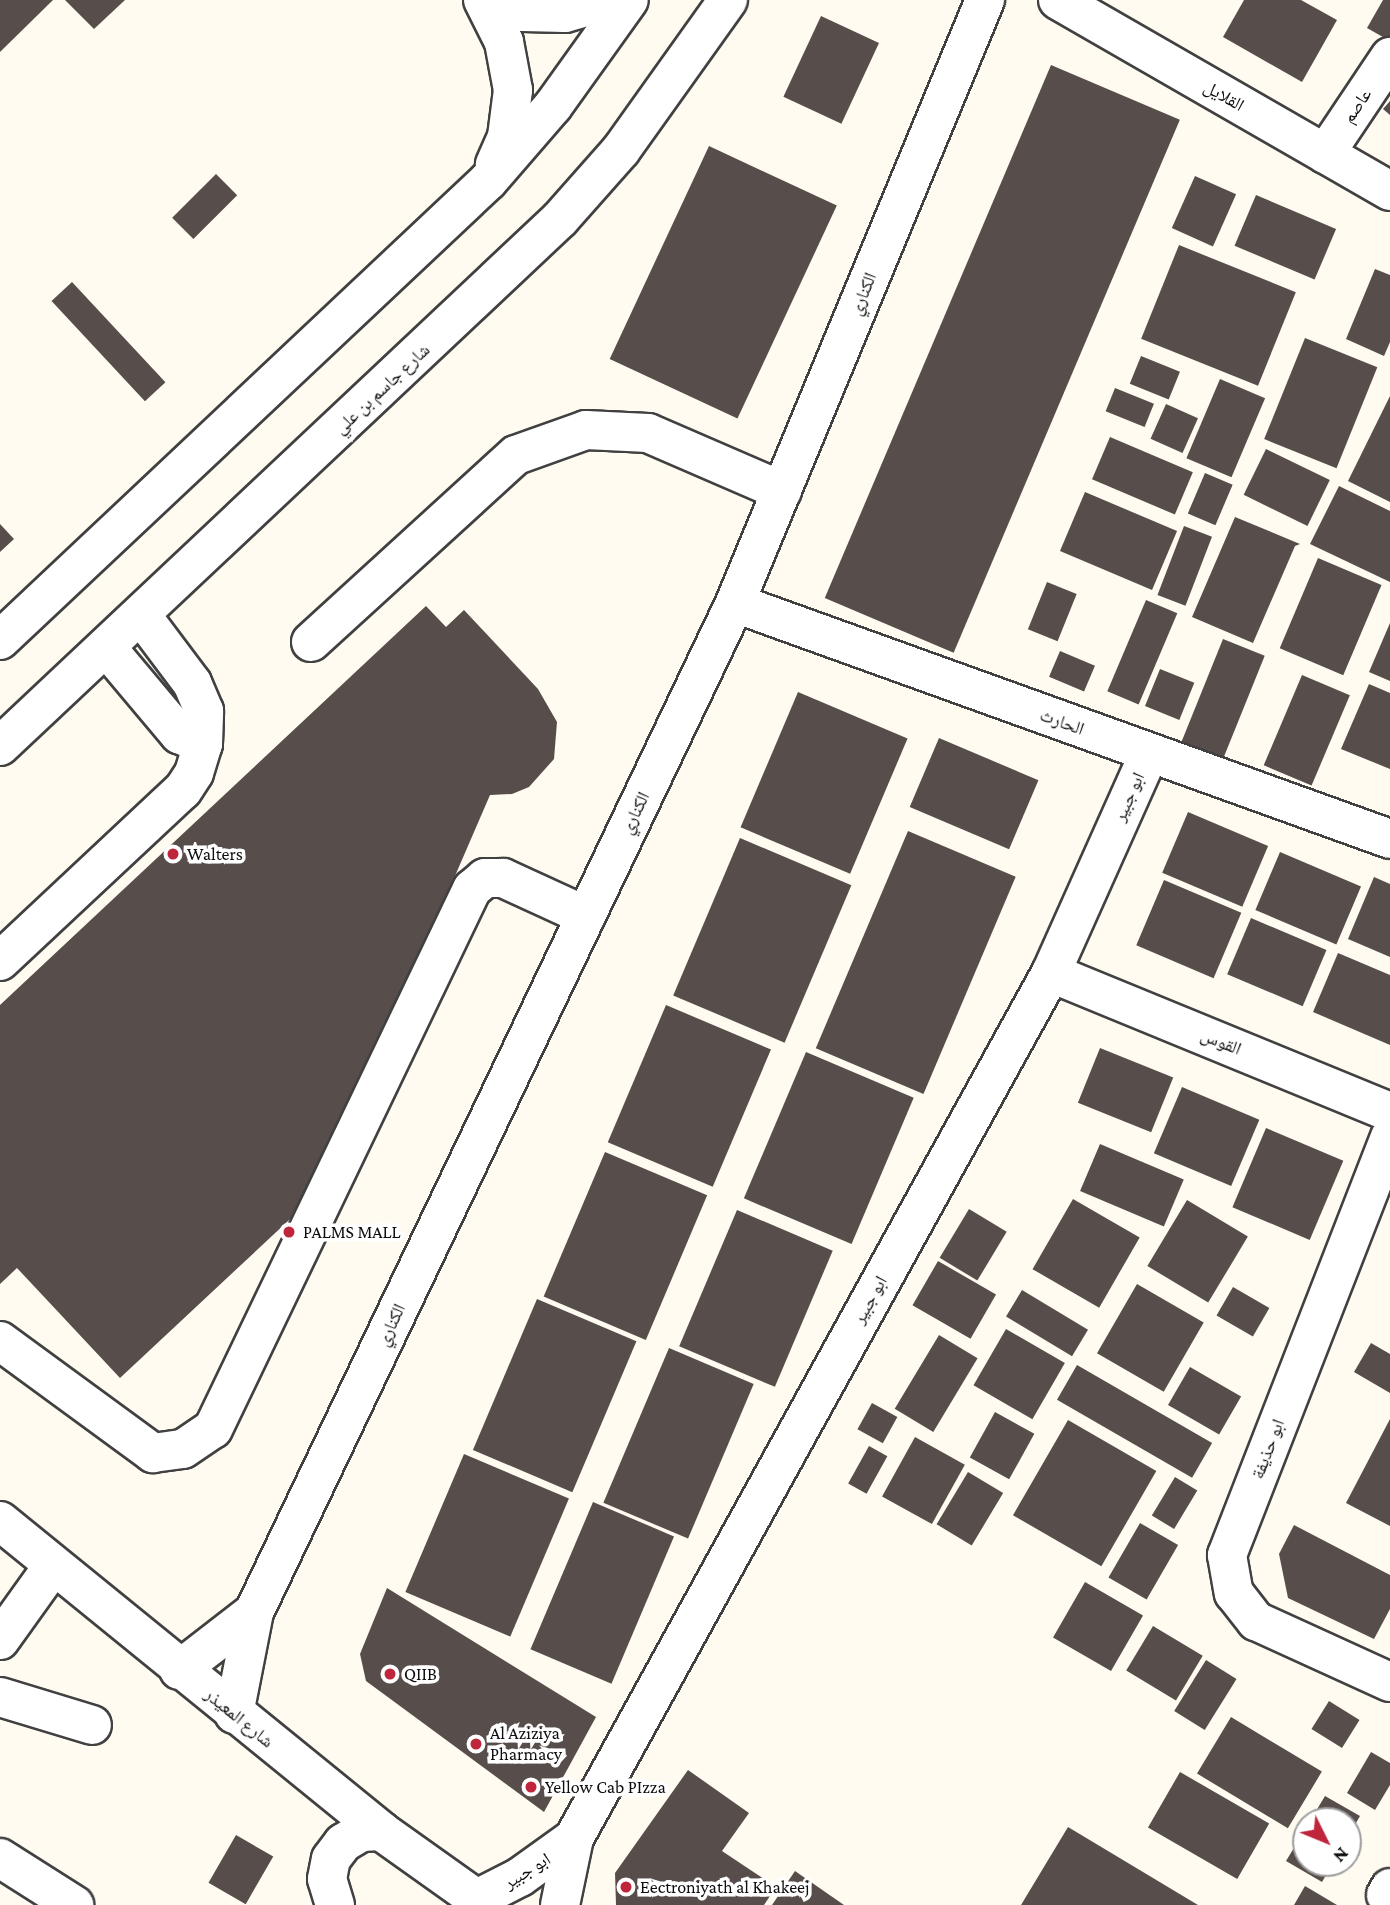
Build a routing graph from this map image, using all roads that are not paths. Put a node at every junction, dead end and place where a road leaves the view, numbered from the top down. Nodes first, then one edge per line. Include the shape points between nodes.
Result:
1 (484, 0) edge
2 (610, 0) edge
3 (629, 0) edge
4 (728, 0) edge
5 (985, 0) edge
6 (1058, 0) edge
7 (1390, 57) edge
8 (1325, 154) junction
9 (488, 181) junction
10 (1390, 191) edge
11 (782, 491) junction
12 (735, 603) junction
13 (141, 615) junction
14 (0, 640) edge
15 (311, 642) dead end
16 (106, 647) junction
17 (203, 744) junction
18 (0, 746) edge
19 (1149, 754) junction
20 (1390, 839) edge
21 (586, 916) junction
22 (0, 961) edge
23 (1051, 973) junction
24 (1390, 1112) edge
25 (1390, 1137) edge
26 (0, 1341) edge
27 (0, 1521) edge
28 (52, 1566) junction
29 (254, 1612) junction
30 (0, 1640) edge
31 (179, 1670) junction
32 (1390, 1682) edge
33 (0, 1696) edge
34 (234, 1714) junction
35 (92, 1726) dead end
36 (381, 1831) junction
37 (574, 1838) junction
38 (0, 1858) edge
39 (481, 1902) edge
40 (74, 1905) edge
41 (335, 1905) edge
42 (560, 1905) edge

1 - 2 street via 523,12 565,13
1 - 9 street via 505,42 513,89 507,137
3 - 9 street via 553,106
4 - 13 street, شارع جاسم بن علي via 621,150 560,219
5 - 11 street, الكناري
6 - 8 street, القلايل
7 - 8 street, عاصم
8 - 10 street, القلايل
9 - 14 street
11 - 12 street, الكناري
11 - 15 street via 648,433 586,429 516,455
12 - 19 street, الحارث
12 - 21 street, الكناري
13 - 16 street, شارع جاسم بن علي
13 - 17 street via 192,683 204,711
16 - 17 street via 179,734
16 - 18 street, شارع جاسم بن علي
17 - 22 street via 183,790
19 - 20 street, الحارث
19 - 23 street, ابو جبير
21 - 26 street via 503,878 485,878 472,889 213,1429 183,1449 153,1453
21 - 29 street, الكناري
23 - 24 street, القوس
23 - 37 street, ابو جبير
25 - 32 street, ابو حذيفة via 1227,1555 1234,1593 1256,1620
27 - 28 street, شارع المعيذر
28 - 30 street
28 - 31 street, شارع المعيذر
29 - 31 street, الكناري
29 - 34 street, الكناري
31 - 34 street, شارع المعيذر
33 - 35 street
34 - 36 street, شارع المعيذر
36 - 39 street, شارع المعيذر
36 - 41 street via 361,1832 343,1843 331,1859 327,1879
37 - 39 street, ابو جبير
37 - 42 street, ابو جبير
38 - 40 street

